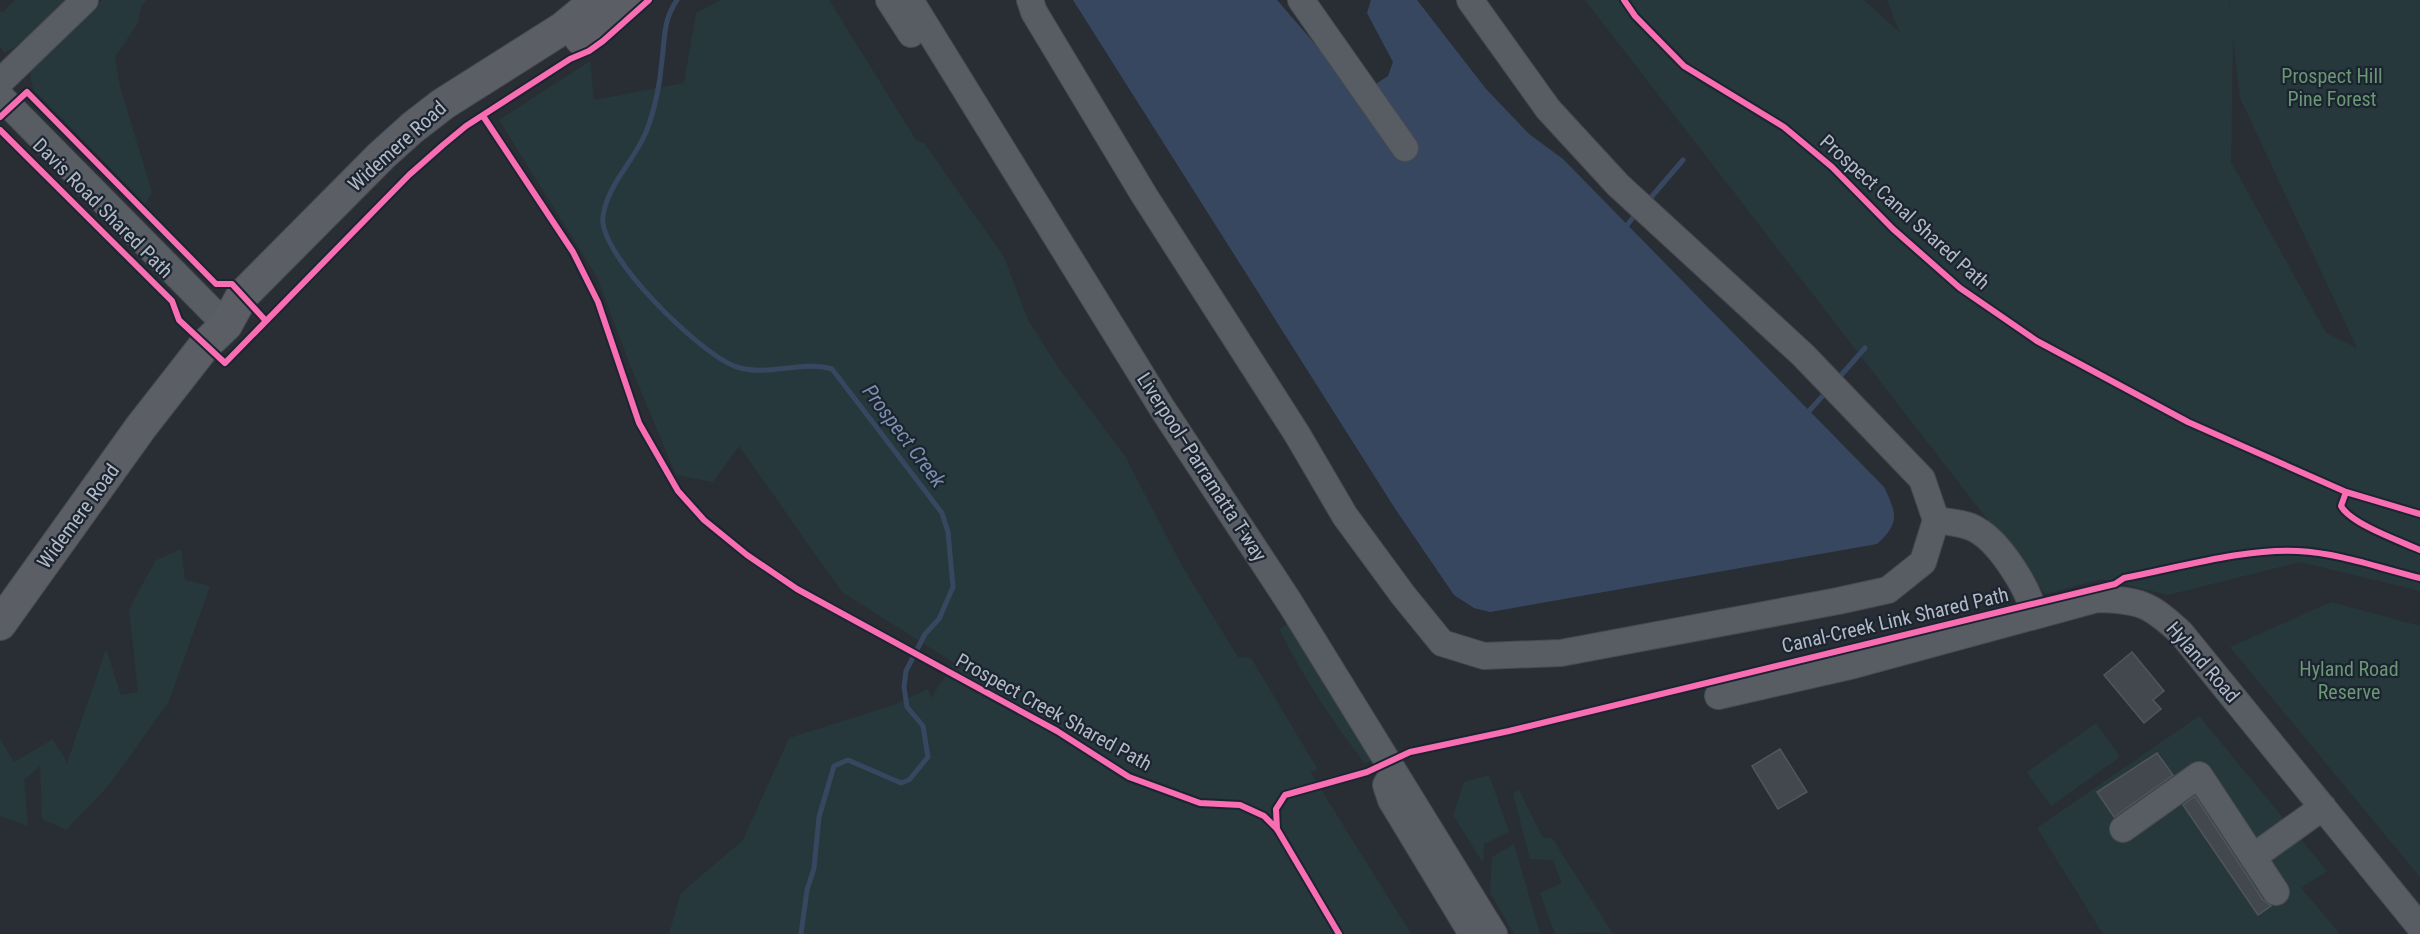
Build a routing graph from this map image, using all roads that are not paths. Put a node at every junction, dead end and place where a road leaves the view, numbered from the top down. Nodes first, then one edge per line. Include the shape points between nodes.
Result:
1 (85, 0) edge
2 (628, 0) edge
3 (890, 0) edge
4 (910, 0) edge
5 (1030, 0) edge
6 (1302, 0) edge
7 (1470, 0) edge
8 (591, 14) edge
9 (0, 82) edge
10 (0, 96) edge
11 (1405, 147) dead end
12 (226, 325) junction
13 (1936, 520) junction
14 (1290, 603) junction
15 (2034, 615) junction
16 (0, 624) edge
17 (1718, 696) dead end
18 (1396, 775) junction
19 (2323, 807) junction
20 (2123, 829) dead end
21 (2253, 857) junction
22 (2276, 891) dead end
23 (2420, 927) edge
24 (1472, 934) edge
25 (1494, 934) edge

1 - 9 street
2 - 8 main road, Widemere Road
3 - 14 street via 1258,585 1272,602 1282,606
4 - 14 street, Liverpool–Parramatta T-way via 1162,408
5 - 13 street via 1144,195 1345,516 1442,643 1484,656 1561,653 1888,590 1923,562
6 - 11 street
7 - 13 street via 1548,109 1618,185 1803,355 1922,479
8 - 12 main road, Widemere Road via 431,137 256,311
10 - 12 street
12 - 16 main road, Widemere Road via 205,345 141,427
13 - 15 street via 1977,529 1993,543 2015,572
14 - 18 street, Liverpool–Parramatta T-way
15 - 17 street, Hyland Road via 1854,665
15 - 19 street, Hyland Road via 2097,599 2130,600 2157,610 2181,633
18 - 24 street via 1386,785 1391,800
18 - 25 street, Liverpool–Parramatta T-way
19 - 21 street
19 - 23 street, Hyland Road
20 - 21 street via 2199,775
21 - 22 street

